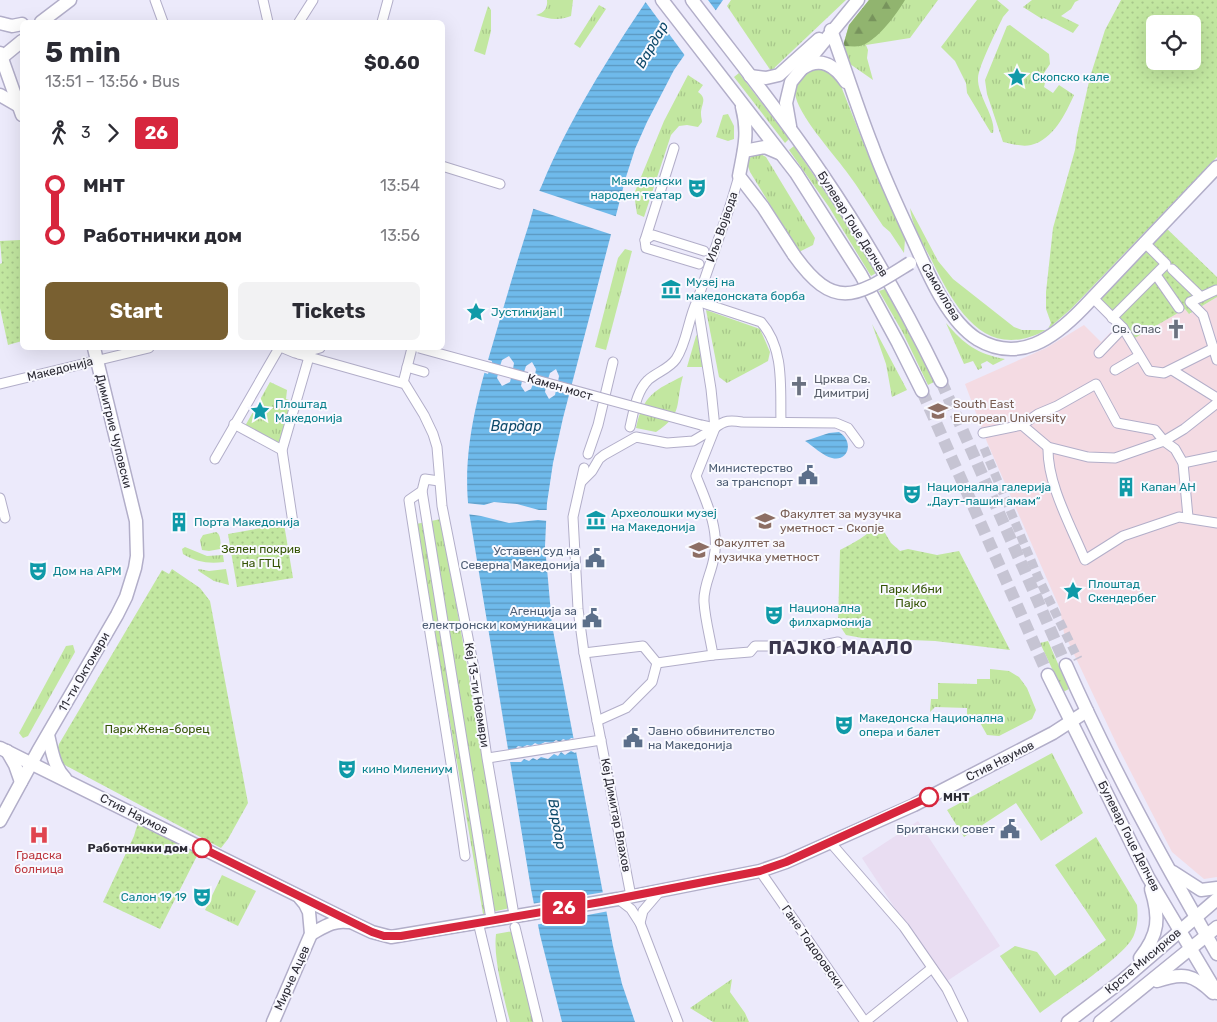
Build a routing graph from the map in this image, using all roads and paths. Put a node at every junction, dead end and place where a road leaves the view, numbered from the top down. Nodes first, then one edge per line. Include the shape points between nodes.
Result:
1 (70, 0) edge
2 (155, 0) edge
3 (263, 0) edge
4 (313, 0) edge
5 (388, 0) edge
6 (662, 0) edge
7 (692, 0) edge
8 (858, 0) edge
9 (44, 20) edge
10 (162, 20) edge
11 (268, 20) edge
12 (300, 20) edge
13 (383, 20) edge
14 (0, 23) edge
15 (20, 24) edge
16 (832, 30) junction
17 (20, 43) edge
18 (1, 57) edge
19 (799, 70) junction
20 (750, 76) junction
21 (0, 95) edge
22 (855, 97) junction
23 (740, 102) junction
24 (20, 108) edge
25 (20, 110) edge
26 (791, 129) junction
27 (674, 148) dead end
28 (744, 151) junction
29 (782, 154) junction
30 (445, 167) edge
31 (1217, 167) edge
32 (739, 176) junction
33 (500, 184) dead end
34 (645, 240) junction
35 (1144, 242) junction
36 (704, 251) dead end
37 (915, 260) junction
38 (699, 264) dead end
39 (1172, 269) dead end
40 (1156, 275) junction
41 (1216, 290) edge
42 (1201, 297) junction
43 (1092, 298) junction
44 (697, 301) junction
45 (1179, 308) dead end
46 (1112, 318) junction
47 (1123, 328) junction
48 (1214, 348) junction
49 (94, 350) edge
50 (140, 350) edge
51 (278, 350) edge
52 (288, 350) edge
53 (313, 350) edge
54 (411, 350) edge
55 (426, 350) edge
56 (1099, 353) dead end
57 (299, 354) junction
58 (1139, 356) junction
59 (309, 357) junction
60 (97, 360) junction
61 (1217, 360) edge
62 (613, 362) dead end
63 (407, 367) junction
64 (1115, 370) dead end
65 (1172, 370) junction
66 (424, 372) dead end
67 (942, 381) tunnel mouth
68 (402, 383) junction
69 (0, 384) edge
70 (922, 391) tunnel mouth
71 (1217, 398) edge
72 (1217, 403) edge
73 (781, 422) junction
74 (234, 424) junction
75 (1022, 425) junction
76 (630, 427) dead end
77 (715, 428) junction
78 (983, 433) dead end
79 (1164, 441) junction
80 (859, 443) dead end
81 (1048, 447) junction
82 (282, 450) junction
83 (588, 454) dead end
84 (1217, 456) edge
85 (215, 459) dead end
86 (1183, 463) junction
87 (584, 468) dead end
88 (439, 481) junction
89 (581, 482) junction
90 (422, 491) junction
91 (0, 498) edge
92 (135, 514) joint
93 (1188, 517) junction
94 (5, 518) dead end
95 (293, 523) dead end
96 (1217, 523) edge
97 (838, 642) dead end
98 (584, 653) junction
99 (713, 655) junction
100 (657, 663) junction
101 (1066, 665) tunnel mouth
102 (1048, 676) tunnel mouth
103 (1087, 711) junction
104 (597, 721) junction
105 (1070, 722) junction
106 (48, 735) junction
107 (596, 741) junction
108 (3, 750) edge
109 (488, 758) dead end
110 (31, 763) junction
111 (68, 781) junction
112 (21, 782) junction
113 (0, 821) edge
114 (830, 842) junction
115 (465, 856) dead end
116 (1166, 864) junction
117 (760, 871) junction
118 (1148, 877) junction
119 (1217, 888) edge
120 (661, 890) junction
121 (630, 891) dead end
122 (298, 896) junction
123 (618, 898) junction
124 (1217, 899) edge
125 (490, 913) dead end
126 (516, 917) junction
127 (1196, 917) junction
128 (351, 922) junction
129 (478, 922) junction
130 (640, 923) junction
131 (1217, 927) edge
132 (1180, 931) junction
133 (311, 934) junction
134 (1206, 936) junction
135 (1191, 949) junction
136 (1217, 954) edge
137 (932, 968) junction
138 (1123, 980) junction
139 (1146, 986) junction
140 (1217, 995) edge
141 (273, 1022) edge
142 (502, 1022) edge
143 (538, 1022) edge
144 (678, 1022) edge
145 (865, 1022) edge
146 (963, 1022) edge
147 (1068, 1022) edge
148 (1100, 1022) edge

1 - 9 street
2 - 10 street
3 - 11 street
4 - 12 street
5 - 13 street
6 - 23 street, Булевар Гоце Делчев
7 - 20 street, Булевар Гоце Делчев
8 - 16 street
14 - 15 street
16 - 19 street
16 - 20 street via 779,74 766,78
16 - 22 street, Самоилова
17 - 18 street
18 - 24 street
19 - 22 street via 814,63 827,63 841,74
19 - 26 street via 787,91
20 - 26 street, Булевар Гоце Делчев
21 - 25 street
22 - 37 street, Самоилова
23 - 28 street, Иљо Војвода via 746,121
23 - 29 street, Булевар Гоце Делчев
26 - 67 street, Булевар Гоце Делчев via 879,264
27 - 34 street
28 - 29 street via 765,147
28 - 32 street, Иљо Војвода
29 - 70 street, Булевар Гоце Делчев via 861,275
30 - 33 street
31 - 35 street, Самоилова
32 - 37 street, bridge via 794,255 819,284 831,291 844,294 865,290
32 - 44 street, Иљо Војвода
34 - 36 street via 652,235
34 - 38 street via 646,248
35 - 40 street via 1166,264
35 - 43 street, Самоилова
37 - 43 street, Самоилова via 957,321 976,338 999,347 1022,348 1042,341 1068,323
39 - 42 street
40 - 45 street
40 - 46 street
41 - 42 street
42 - 48 street via 1190,302 1203,315
43 - 46 street
44 - 73 street via 761,322 766,327 778,355
44 - 76 street, Иљо Војвода via 690,314 679,355 643,387
44 - 77 street, Иљо Војвода
46 - 47 street
47 - 56 street
47 - 58 street
48 - 61 street
48 - 65 street
49 - 60 street, Димитрие Чуповски
50 - 60 street, Македонија
51 - 74 street
52 - 57 street
53 - 57 street
54 - 63 street
55 - 77 street, Камен мост, bridge
57 - 59 street
58 - 64 street
58 - 65 street via 1149,371 1164,374
59 - 68 street
59 - 82 street
60 - 69 street, Македонија
60 - 92 street, Димитрие Чуповски
62 - 83 street
63 - 66 street
63 - 68 street
65 - 71 street
68 - 88 street, Кеј 13-ти Ноември via 424,415 438,447
72 - 79 street
73 - 77 street via 730,420
73 - 80 street via 836,423 848,428
74 - 82 street
74 - 85 street
75 - 78 street
75 - 79 street via 1096,384 1117,423 1155,430
75 - 81 street
77 - 89 street via 693,441 667,443 636,437 604,454
77 - 99 street via 696,476 710,512 716,544 704,602
79 - 81 street via 1115,458 1088,457
79 - 86 street via 1175,449
81 - 93 street via 1055,486 1086,560 1123,536 1179,517
82 - 95 street
84 - 86 street
86 - 93 street
87 - 89 street, Кеј Димитар Влахов
88 - 90 street via 425,479
88 - 126 street, Кеј 13-ти Ноември
89 - 98 street, Кеј Димитар Влахов via 573,517
90 - 115 street via 409,500
90 - 125 street, Кеј 13-ти Ноември
91 - 94 street
92 - 106 street, 11-ти Октомври via 136,560 126,596
93 - 96 street
97 - 99 street via 818,646 755,646 750,652
98 - 100 street via 643,646
98 - 104 street, Кеј Димитар Влахов
99 - 100 street
100 - 104 street via 652,682 626,708
101 - 103 street, Булевар Гоце Делчев
102 - 105 street, Булевар Гоце Делчев
103 - 105 street, Стив Наумов
103 - 116 street, Булевар Гоце Делчев
104 - 107 street, Кеј Димитар Влахов
105 - 114 street, Стив Наумов via 914,805
105 - 118 street, Булевар Гоце Делчев
106 - 110 street, 11-ти Октомври
106 - 111 street via 58,771
107 - 109 street
107 - 121 street, Кеј Димитар Влахов
108 - 110 street, Стив Наумов
108 - 112 street via 15,765
110 - 111 street, Стив Наумов
110 - 112 street, 11-ти Октомври
111 - 122 street, Стив Наумов
112 - 113 street, 11-ти Октомври
114 - 117 street, Стив Наумов
114 - 137 street via 904,927
116 - 119 street via 1201,890
116 - 127 street, Булевар Гоце Делчев
117 - 120 street, Стив Наумов
117 - 145 street, Гане Тодоровски
118 - 132 street, Булевар Гоце Делчев
118 - 138 street via 1158,925 1153,939
120 - 123 street, Стив Наумов
120 - 130 street via 643,911
122 - 128 street, Стив Наумов
122 - 133 street, Мирче Ацев via 309,912
123 - 126 street, Стив Наумов
123 - 130 street
124 - 127 street, Крсте Мисирков
126 - 129 street, Стив Наумов
126 - 143 street, Кеј 13-ти Ноември
127 - 132 street, Крсте Мисирков
127 - 134 street, Булевар Гоце Делчев
128 - 129 street, Стив Наумов via 391,937
128 - 133 street, Мирче Ацев via 335,922
129 - 142 street
130 - 144 street
131 - 134 street, Крсте Мисирков
132 - 135 street, Булевар Гоце Делчев
132 - 138 street, Крсте Мисирков
133 - 141 street, Мирче Ацев
134 - 135 street, Крсте Мисирков
134 - 136 street, Булевар Гоце Делчев
135 - 139 street, Крсте Мисирков
135 - 140 street, Булевар Гоце Делчев
137 - 145 street, Гане Тодоровски
137 - 146 street via 947,989
138 - 147 street, Крсте Мисирков
139 - 140 street via 1170,976 1188,975
139 - 148 street, Крсте Мисирков

